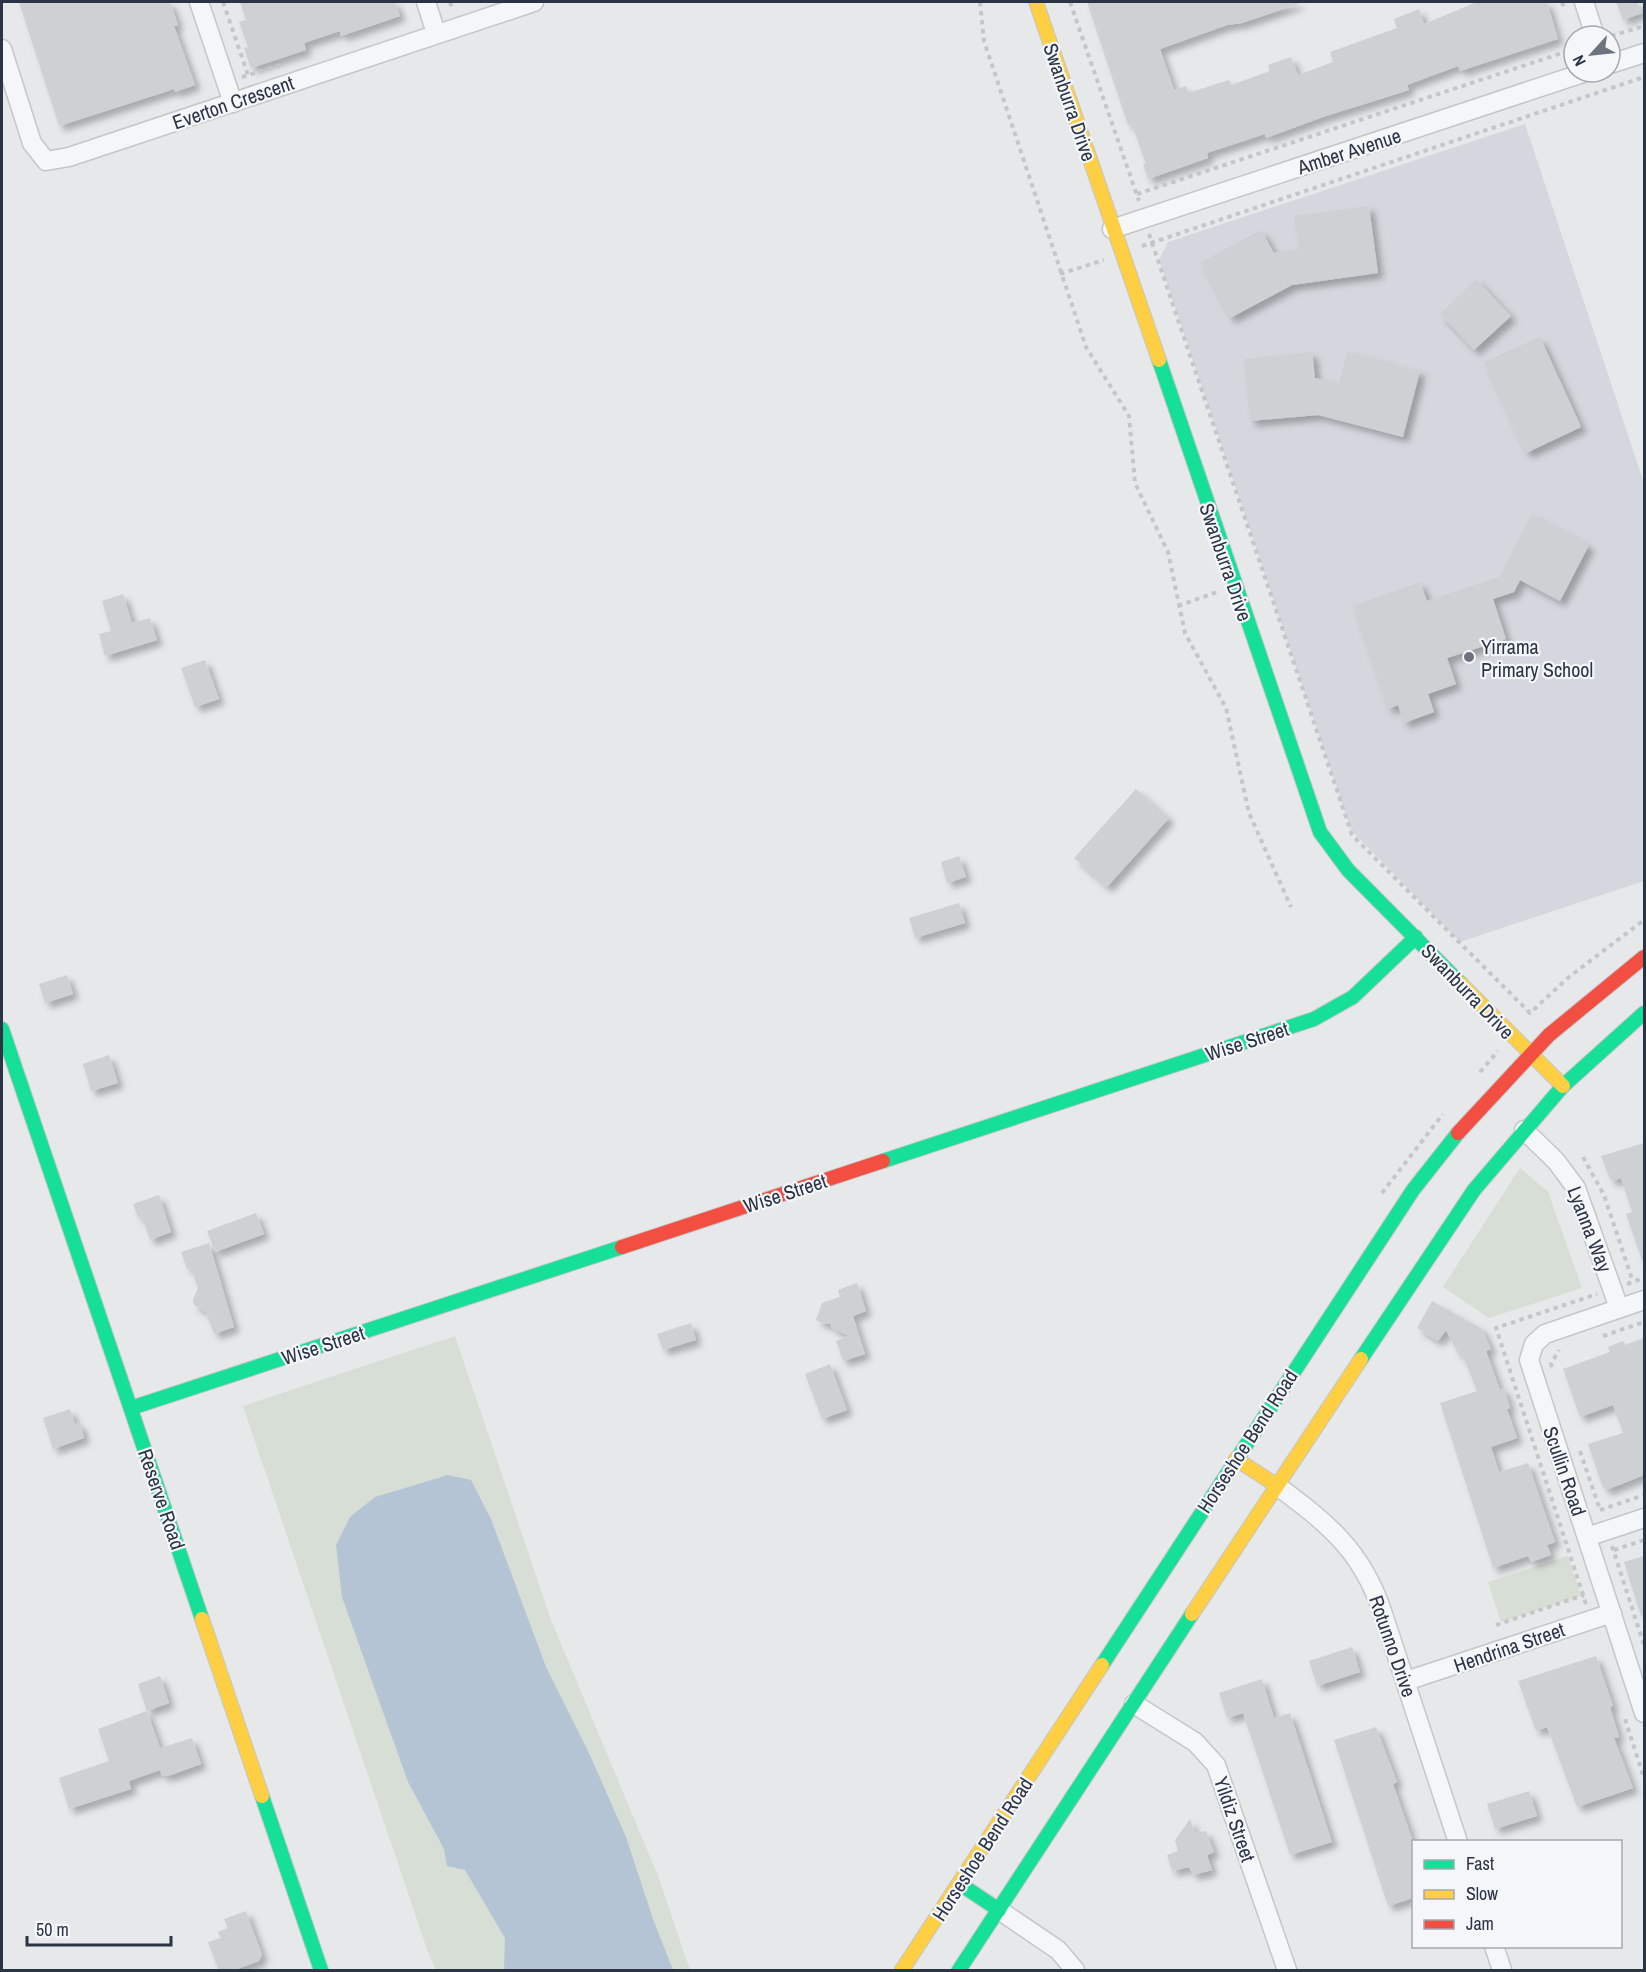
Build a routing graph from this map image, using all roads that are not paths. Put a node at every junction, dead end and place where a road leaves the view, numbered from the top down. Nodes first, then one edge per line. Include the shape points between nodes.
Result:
1 (199, 2) edge
2 (426, 2) edge
3 (534, 2) edge
4 (1036, 2) edge
5 (1584, 2) edge
6 (1592, 24) edge
7 (436, 33) junction
8 (2, 49) edge
9 (1644, 53) edge
10 (1622, 60) edge
11 (1562, 80) edge
12 (232, 103) junction
13 (1112, 229) junction
14 (1416, 937) junction
15 (1644, 957) edge
16 (1644, 1013) edge
17 (2, 1029) edge
18 (1530, 1054) junction
19 (1563, 1086) junction
20 (1524, 1130) junction
21 (1644, 1300) edge
22 (1619, 1308) junction
23 (131, 1408) junction
24 (1236, 1459) junction
25 (1276, 1485) junction
26 (1644, 1518) edge
27 (1587, 1536) junction
28 (1612, 1613) junction
29 (1406, 1681) junction
30 (1134, 1704) junction
31 (1644, 1713) edge
32 (1457, 1840) edge
33 (960, 1884) junction
34 (999, 1910) junction
35 (1494, 1948) edge
36 (321, 1971) edge
37 (902, 1971) edge
38 (959, 1971) edge
39 (1075, 1971) edge
40 (1287, 1971) edge
41 (1502, 1971) edge

1 - 12 street
2 - 7 street
3 - 7 street, Everton Crescent
4 - 13 street, Swanburra Drive
5 - 6 street
7 - 12 street, Everton Crescent
8 - 12 street, Everton Crescent via 32,143 46,161 69,157
9 - 10 street
11 - 13 street, Amber Avenue
13 - 14 street, Swanburra Drive via 1317,825 1336,857
14 - 18 street, Swanburra Drive
14 - 23 street, Wise Street via 1353,997 1314,1019
15 - 18 street, Horseshoe Bend Road via 1574,1012
16 - 19 street
17 - 23 street, Reserve Road
18 - 19 street, Swanburra Drive
18 - 24 street, Horseshoe Bend Road via 1470,1117 1413,1190
19 - 20 street
20 - 22 street, Lyanna Way via 1556,1161 1576,1188
20 - 25 street via 1474,1190
21 - 22 street, Scullin Road
22 - 27 street, Scullin Road via 1545,1334 1534,1344 1530,1356 1534,1382
23 - 36 street, Reserve Road
24 - 25 street
24 - 33 street, Horseshoe Bend Road
25 - 29 street, Rotunno Drive via 1329,1525 1355,1555 1374,1588
25 - 30 street
26 - 27 street
27 - 28 street, Scullin Road
28 - 29 street, Hendrina Street
28 - 31 street, Scullin Road
29 - 32 street, Rotunno Drive
30 - 34 street
30 - 40 street, Yildiz Street via 1195,1742 1216,1765
33 - 34 street
33 - 37 street, Horseshoe Bend Road
34 - 38 street
34 - 39 street via 1058,1950
35 - 41 street

